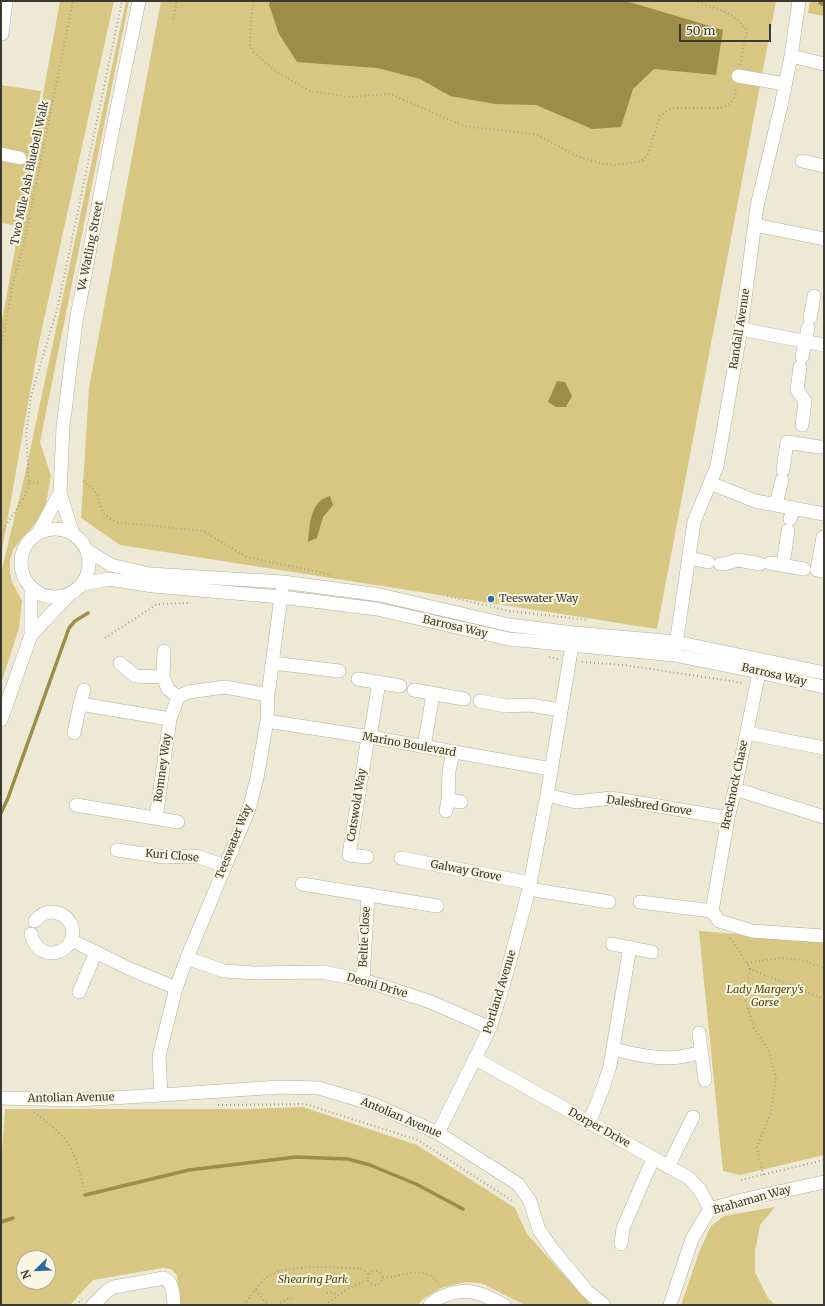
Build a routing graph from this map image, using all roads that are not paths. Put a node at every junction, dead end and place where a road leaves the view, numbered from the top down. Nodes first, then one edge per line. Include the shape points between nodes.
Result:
1 (6, 1) edge
2 (139, 1) edge
3 (799, 1) edge
4 (5, 35) edge
5 (791, 56) junction
6 (824, 64) edge
7 (738, 76) road end
8 (786, 84) junction
9 (1, 154) edge
10 (20, 158) dead end
11 (802, 161) dead end
12 (824, 166) edge
13 (754, 225) junction
14 (824, 239) edge
15 (814, 296) dead end
16 (741, 329) junction
17 (805, 340) junction
18 (824, 345) edge
19 (802, 425) dead end
20 (819, 447) dead end
21 (710, 483) junction
22 (60, 493) junction
23 (776, 504) junction
24 (824, 514) edge
25 (790, 519) junction
26 (38, 533) junction
27 (73, 534) junction
28 (823, 537) dead end
29 (88, 551) junction
30 (688, 558) junction
31 (771, 564) junction
32 (804, 569) dead end
33 (824, 571) edge
34 (283, 582) junction
35 (84, 584) junction
36 (30, 587) junction
37 (69, 595) junction
38 (281, 597) junction
39 (31, 635) junction
40 (573, 639) junction
41 (675, 648) junction
42 (164, 651) dead end
43 (120, 663) dead end
44 (273, 663) junction
45 (761, 666) junction
46 (339, 671) dead end
47 (824, 673) edge
48 (162, 677) junction
49 (358, 679) dead end
50 (379, 682) junction
51 (400, 686) dead end
52 (824, 687) edge
53 (84, 690) dead end
54 (414, 690) dead end
55 (433, 694) junction
56 (268, 696) junction
57 (178, 697) junction
58 (464, 698) dead end
59 (480, 701) dead end
60 (80, 704) junction
61 (561, 710) junction
62 (170, 719) junction
63 (1, 720) edge
64 (267, 721) junction
65 (747, 732) junction
66 (74, 733) dead end
67 (369, 737) junction
68 (424, 747) junction
69 (824, 748) edge
70 (453, 752) junction
71 (551, 769) junction
72 (735, 789) junction
73 (547, 795) junction
74 (451, 804) dead end
75 (76, 805) dead end
76 (824, 817) edge
77 (156, 818) junction
78 (728, 818) junction
79 (178, 822) dead end
80 (117, 850) dead end
81 (367, 857) dead end
82 (401, 858) dead end
83 (225, 866) junction
84 (302, 884) dead end
85 (530, 886) junction
86 (368, 894) junction
87 (609, 902) dead end
88 (640, 902) dead end
89 (437, 906) dead end
90 (715, 916) junction
91 (34, 921) dead end
92 (31, 934) dead end
93 (823, 936) dead end
94 (71, 940) junction
95 (612, 944) dead end
96 (630, 948) junction
97 (96, 952) junction
98 (652, 952) dead end
99 (187, 958) junction
100 (363, 980) junction
101 (176, 988) junction
102 (80, 992) dead end
103 (490, 1028) junction
104 (699, 1033) dead end
105 (613, 1049) junction
106 (701, 1052) junction
107 (476, 1059) junction
108 (705, 1080) dead end
109 (161, 1096) junction
110 (1, 1098) edge
111 (693, 1117) dead end
112 (589, 1123) junction
113 (438, 1133) junction
114 (653, 1159) junction
115 (668, 1166) junction
116 (824, 1182) edge
117 (710, 1209) junction
118 (621, 1244) dead end
119 (93, 1305) edge
120 (174, 1305) edge
121 (430, 1305) edge
122 (504, 1305) edge
123 (604, 1305) edge
124 (670, 1305) edge

1 - 4 street
2 - 22 street, V4 Watling Street via 76,322 63,427
3 - 5 street, Randall Avenue
5 - 6 street
5 - 8 street, Randall Avenue
7 - 8 street
8 - 13 street, Randall Avenue
9 - 10 street
11 - 12 street
13 - 14 street
13 - 16 street, Randall Avenue
15 - 17 street
16 - 17 street
16 - 21 street, Randall Avenue via 718,466
17 - 18 street
17 - 19 street via 797,390 805,401
20 - 23 street via 787,442
21 - 23 street via 755,501
21 - 30 street, Randall Avenue via 694,522
22 - 26 street, V4 Watling Street
22 - 27 street, V4 Watling Street
23 - 25 street
24 - 25 street
25 - 31 street
26 - 27 street via 59,529
26 - 36 street via 26,546 22,558 22,572
27 - 29 street
28 - 33 street via 817,570
29 - 34 street, Barrosa Way via 111,565 149,574
29 - 35 street via 90,568
30 - 31 street via 724,564 738,560
30 - 41 street, Randall Avenue
31 - 32 street
34 - 38 street, Teeswater Way
34 - 40 street, Barrosa Way via 380,595
35 - 37 street
35 - 38 street, Barrosa Way via 109,579 152,586
36 - 37 street via 44,596 61,598
36 - 39 street
37 - 39 street
38 - 40 street, Barrosa Way via 377,609 509,639
38 - 44 street, Teeswater Way
39 - 63 street
40 - 41 street, Barrosa Way
40 - 61 street, Portland Avenue
41 - 45 street, Barrosa Way
42 - 48 street
43 - 48 street via 135,676
44 - 46 street
44 - 56 street, Teeswater Way
45 - 47 street, Barrosa Way
45 - 52 street, Barrosa Way
45 - 65 street, Brecknock Chase
48 - 57 street via 168,689
49 - 50 street
50 - 51 street
50 - 67 street
53 - 60 street
54 - 55 street
55 - 58 street
55 - 68 street
56 - 57 street via 224,687 188,692
56 - 64 street, Teeswater Way
57 - 62 street, Romney Way
59 - 61 street via 506,706 529,705
60 - 62 street, Romney Way
60 - 66 street
61 - 71 street, Portland Avenue
62 - 77 street, Romney Way
64 - 67 street, Marino Boulevard
64 - 83 street, Teeswater Way via 249,809
65 - 69 street
65 - 72 street, Brecknock Chase
67 - 68 street, Marino Boulevard
67 - 81 street, Cotswold Way via 349,855
68 - 70 street, Marino Boulevard
70 - 71 street, Marino Boulevard
70 - 74 street via 449,771
71 - 73 street, Portland Avenue
72 - 76 street
72 - 78 street, Brecknock Chase
73 - 78 street, Dalesbred Grove via 576,802 611,798
73 - 85 street, Portland Avenue
75 - 77 street, Romney Way
77 - 79 street, Romney Way
78 - 90 street, Brecknock Chase
80 - 83 street, Kuri Close via 165,857 196,856
82 - 85 street, Galway Grove
83 - 99 street, Teeswater Way
84 - 86 street, Beltie Close
85 - 87 street
85 - 103 street, Portland Avenue
86 - 89 street, Beltie Close
86 - 100 street, Beltie Close
88 - 90 street
90 - 93 street via 752,931
91 - 94 street via 45,913 58,913 64,916 72,926
92 - 94 street via 36,947 49,953 63,950
94 - 97 street
95 - 96 street
96 - 98 street
96 - 105 street
97 - 101 street
97 - 102 street
99 - 100 street, Deoni Drive via 224,970 254,974 322,972
99 - 101 street, Teeswater Way
100 - 103 street, Deoni Drive via 431,1002
101 - 109 street, Teeswater Way via 159,1056
103 - 107 street, Portland Avenue
104 - 106 street
105 - 106 street via 657,1058
105 - 112 street via 603,1088
106 - 108 street
107 - 112 street, Dorper Drive
107 - 113 street, Portland Avenue
109 - 110 street, Antolian Avenue via 77,1100
109 - 113 street, Antolian Avenue via 280,1087 319,1088 373,1104
111 - 115 street
112 - 114 street, Dorper Drive
113 - 123 street, Antolian Avenue via 518,1184 530,1201 539,1230 553,1250 587,1291
114 - 115 street, Dorper Drive
114 - 118 street via 623,1228
115 - 117 street, Dorper Drive via 689,1178 700,1190
116 - 117 street, Brahaman Way
117 - 124 street, Brahaman Way via 692,1239
119 - 120 street via 114,1287 164,1278 172,1284
121 - 122 street via 434,1300 457,1291 479,1293

